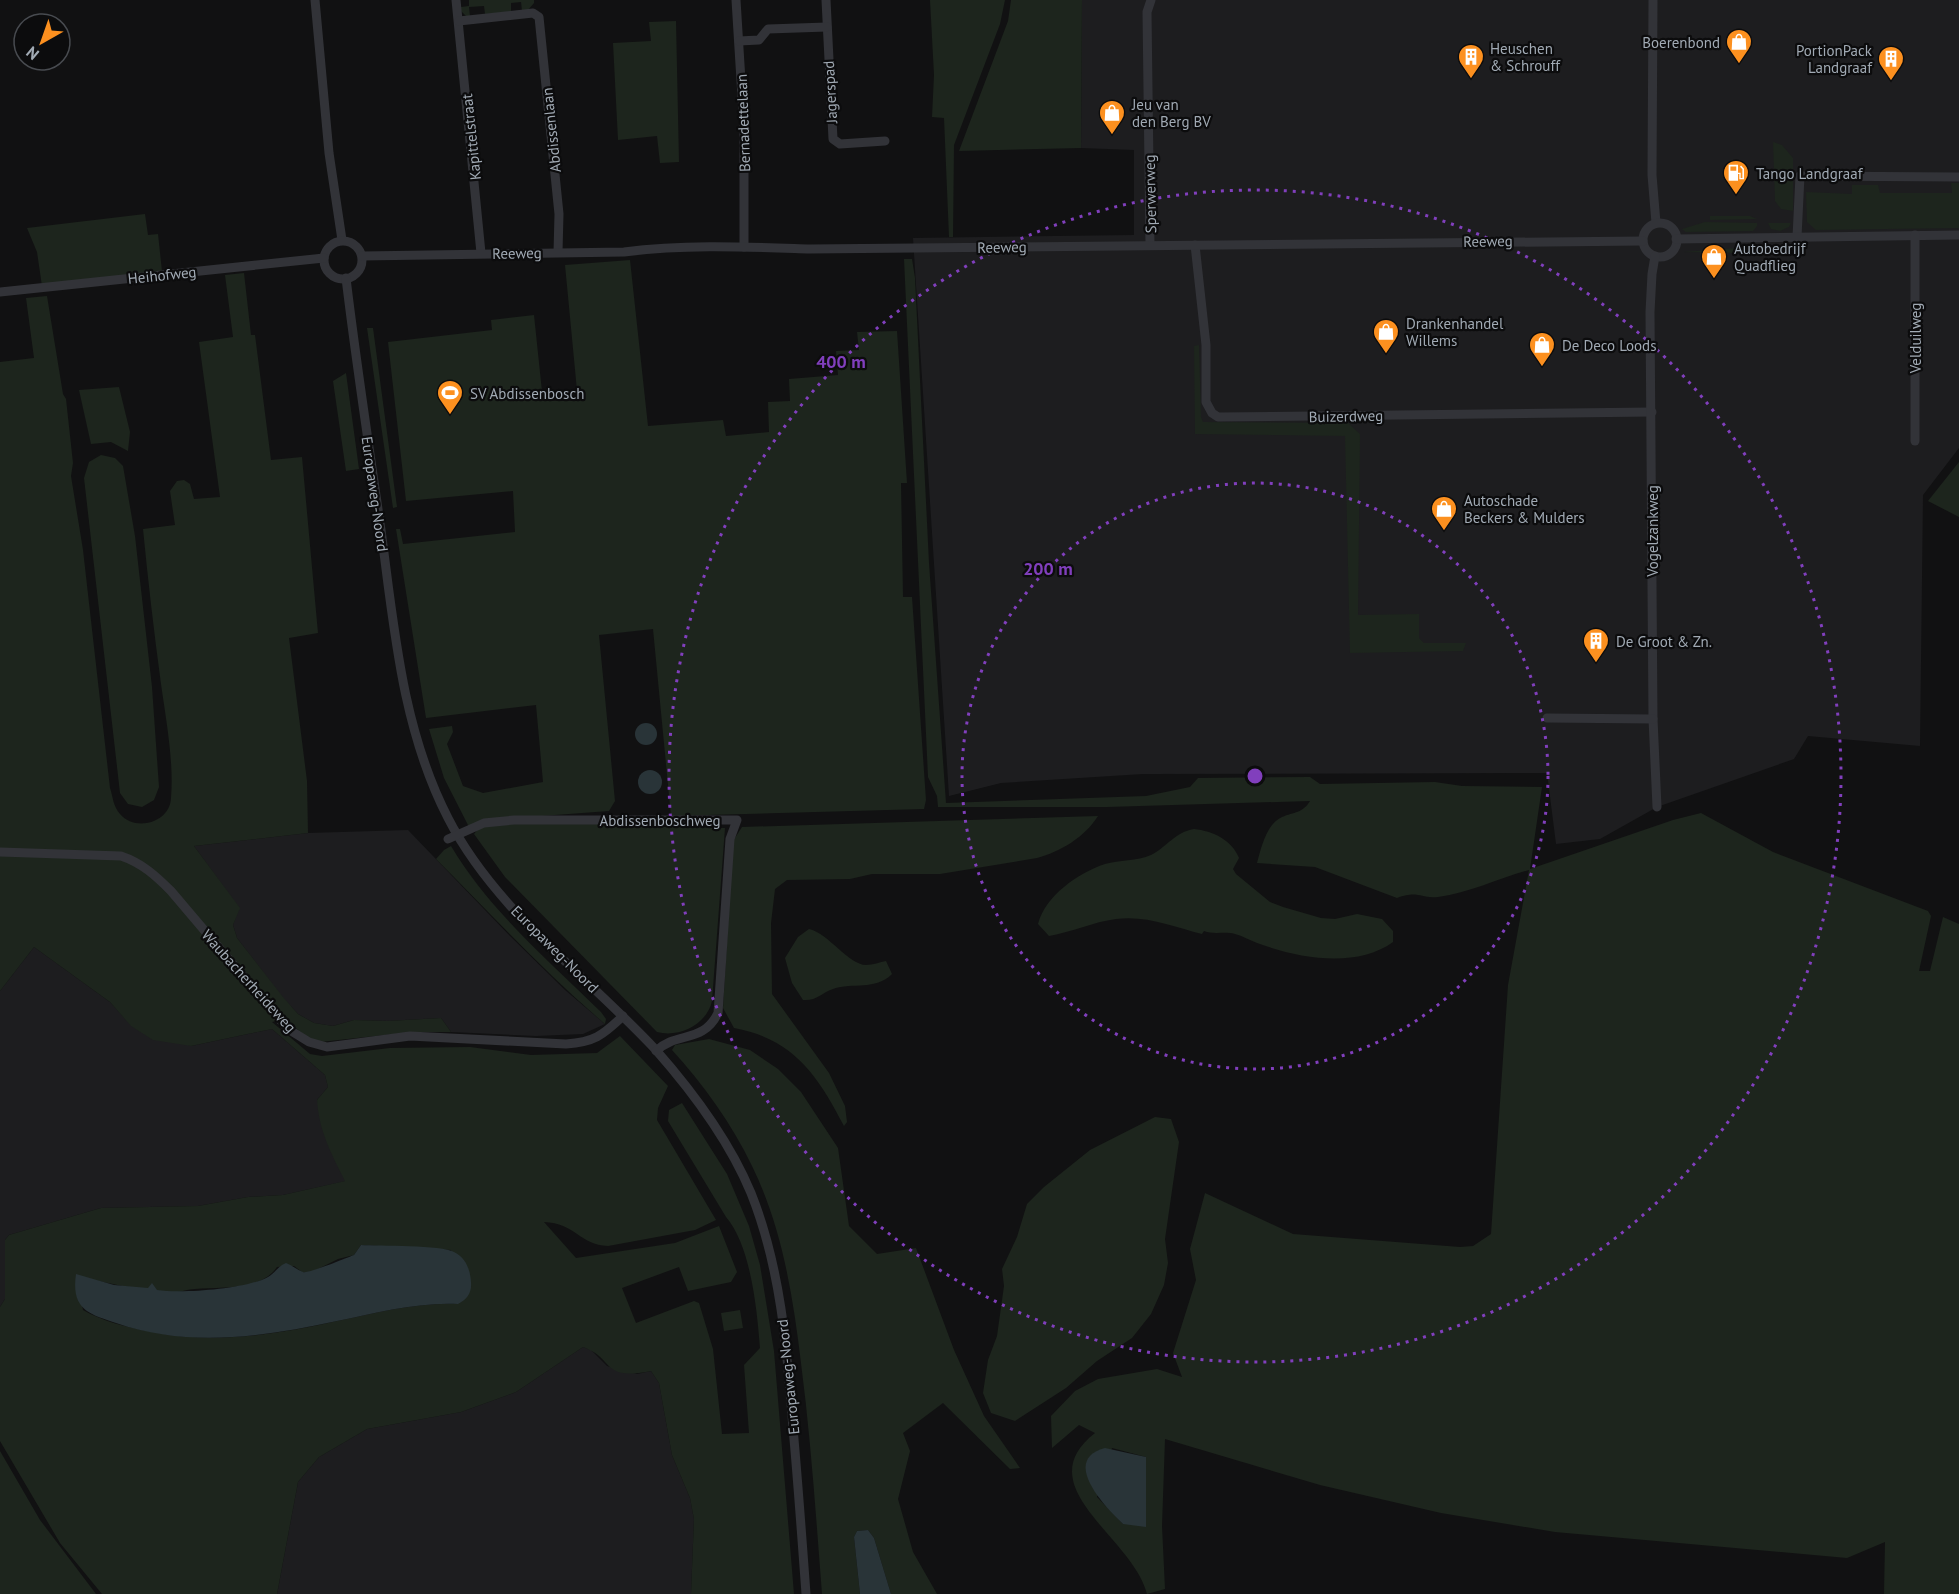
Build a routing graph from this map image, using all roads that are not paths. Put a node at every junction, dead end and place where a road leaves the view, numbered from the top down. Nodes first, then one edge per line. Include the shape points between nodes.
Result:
1 (315, 0) edge
2 (456, 0) edge
3 (736, 0) edge
4 (826, 0) edge
5 (1151, 0) edge
6 (1653, 0) edge
7 (459, 21) junction
8 (827, 27) junction
9 (739, 41) junction
10 (885, 141) dead end
11 (1959, 177) edge
12 (1656, 223) junction
13 (1915, 235) junction
14 (1959, 235) edge
15 (1797, 237) junction
16 (1676, 239) junction
17 (342, 240) junction
18 (1643, 241) junction
19 (1150, 245) junction
20 (1195, 245) junction
21 (744, 247) junction
22 (558, 252) junction
23 (481, 253) junction
24 (362, 256) junction
25 (1655, 256) junction
26 (324, 258) junction
27 (346, 278) junction
28 (0, 292) edge
29 (1652, 412) junction
30 (1915, 441) dead end
31 (1547, 718) dead end
32 (1653, 719) junction
33 (1657, 807) dead end
34 (453, 837) junction
35 (0, 852) edge
36 (622, 1016) junction
37 (656, 1051) junction
38 (806, 1594) edge

1 - 17 street via 329,153
2 - 7 street, Kapittelstraat
3 - 9 street, Bernadettelaan
4 - 8 street, Jagerspad
5 - 19 street, Sperwerweg via 1147,12
6 - 12 street via 1652,175
7 - 22 street, Abdissenlaan via 533,13 540,20 559,214
7 - 23 street, Kapittelstraat
8 - 9 street via 768,29 759,40
8 - 10 street, Jagerspad via 832,139 840,144
9 - 21 street, Bernadettelaan
11 - 15 street via 1800,176
12 - 16 street via 1667,225
12 - 18 street via 1645,232
13 - 14 street
13 - 15 street
13 - 30 street, Velduilweg
15 - 16 street
16 - 25 street via 1670,253
17 - 24 street via 353,243
17 - 26 street via 328,248
18 - 20 street, Reeweg
18 - 25 street
19 - 20 street, Reeweg
19 - 21 street, Reeweg
20 - 29 street, Buizerdweg via 1206,345 1206,402 1218,417
21 - 22 street, Reeweg
22 - 23 street, Reeweg
23 - 24 street, Reeweg
24 - 27 street via 360,268
25 - 29 street, Vogelzankweg via 1650,296
26 - 27 street via 330,274
26 - 28 street, Heihofweg
27 - 34 street, Europaweg-Noord via 405,691 412,724
29 - 32 street, Vogelzankweg
31 - 32 street
32 - 33 street, Vogelzankweg
34 - 36 street, Europaweg-Noord via 522,916
34 - 37 street, Abdissenboschweg via 484,823 514,820 737,820 730,839 718,1013 712,1025 701,1033 664,1043
35 - 36 street, Waubacherheideweg via 121,856 135,861 171,891 288,1029 318,1045 410,1036 587,1042 608,1031
36 - 37 street, Europaweg-Noord
37 - 38 street, Europaweg-Noord via 698,1102 729,1150 751,1194 768,1247 788,1358

